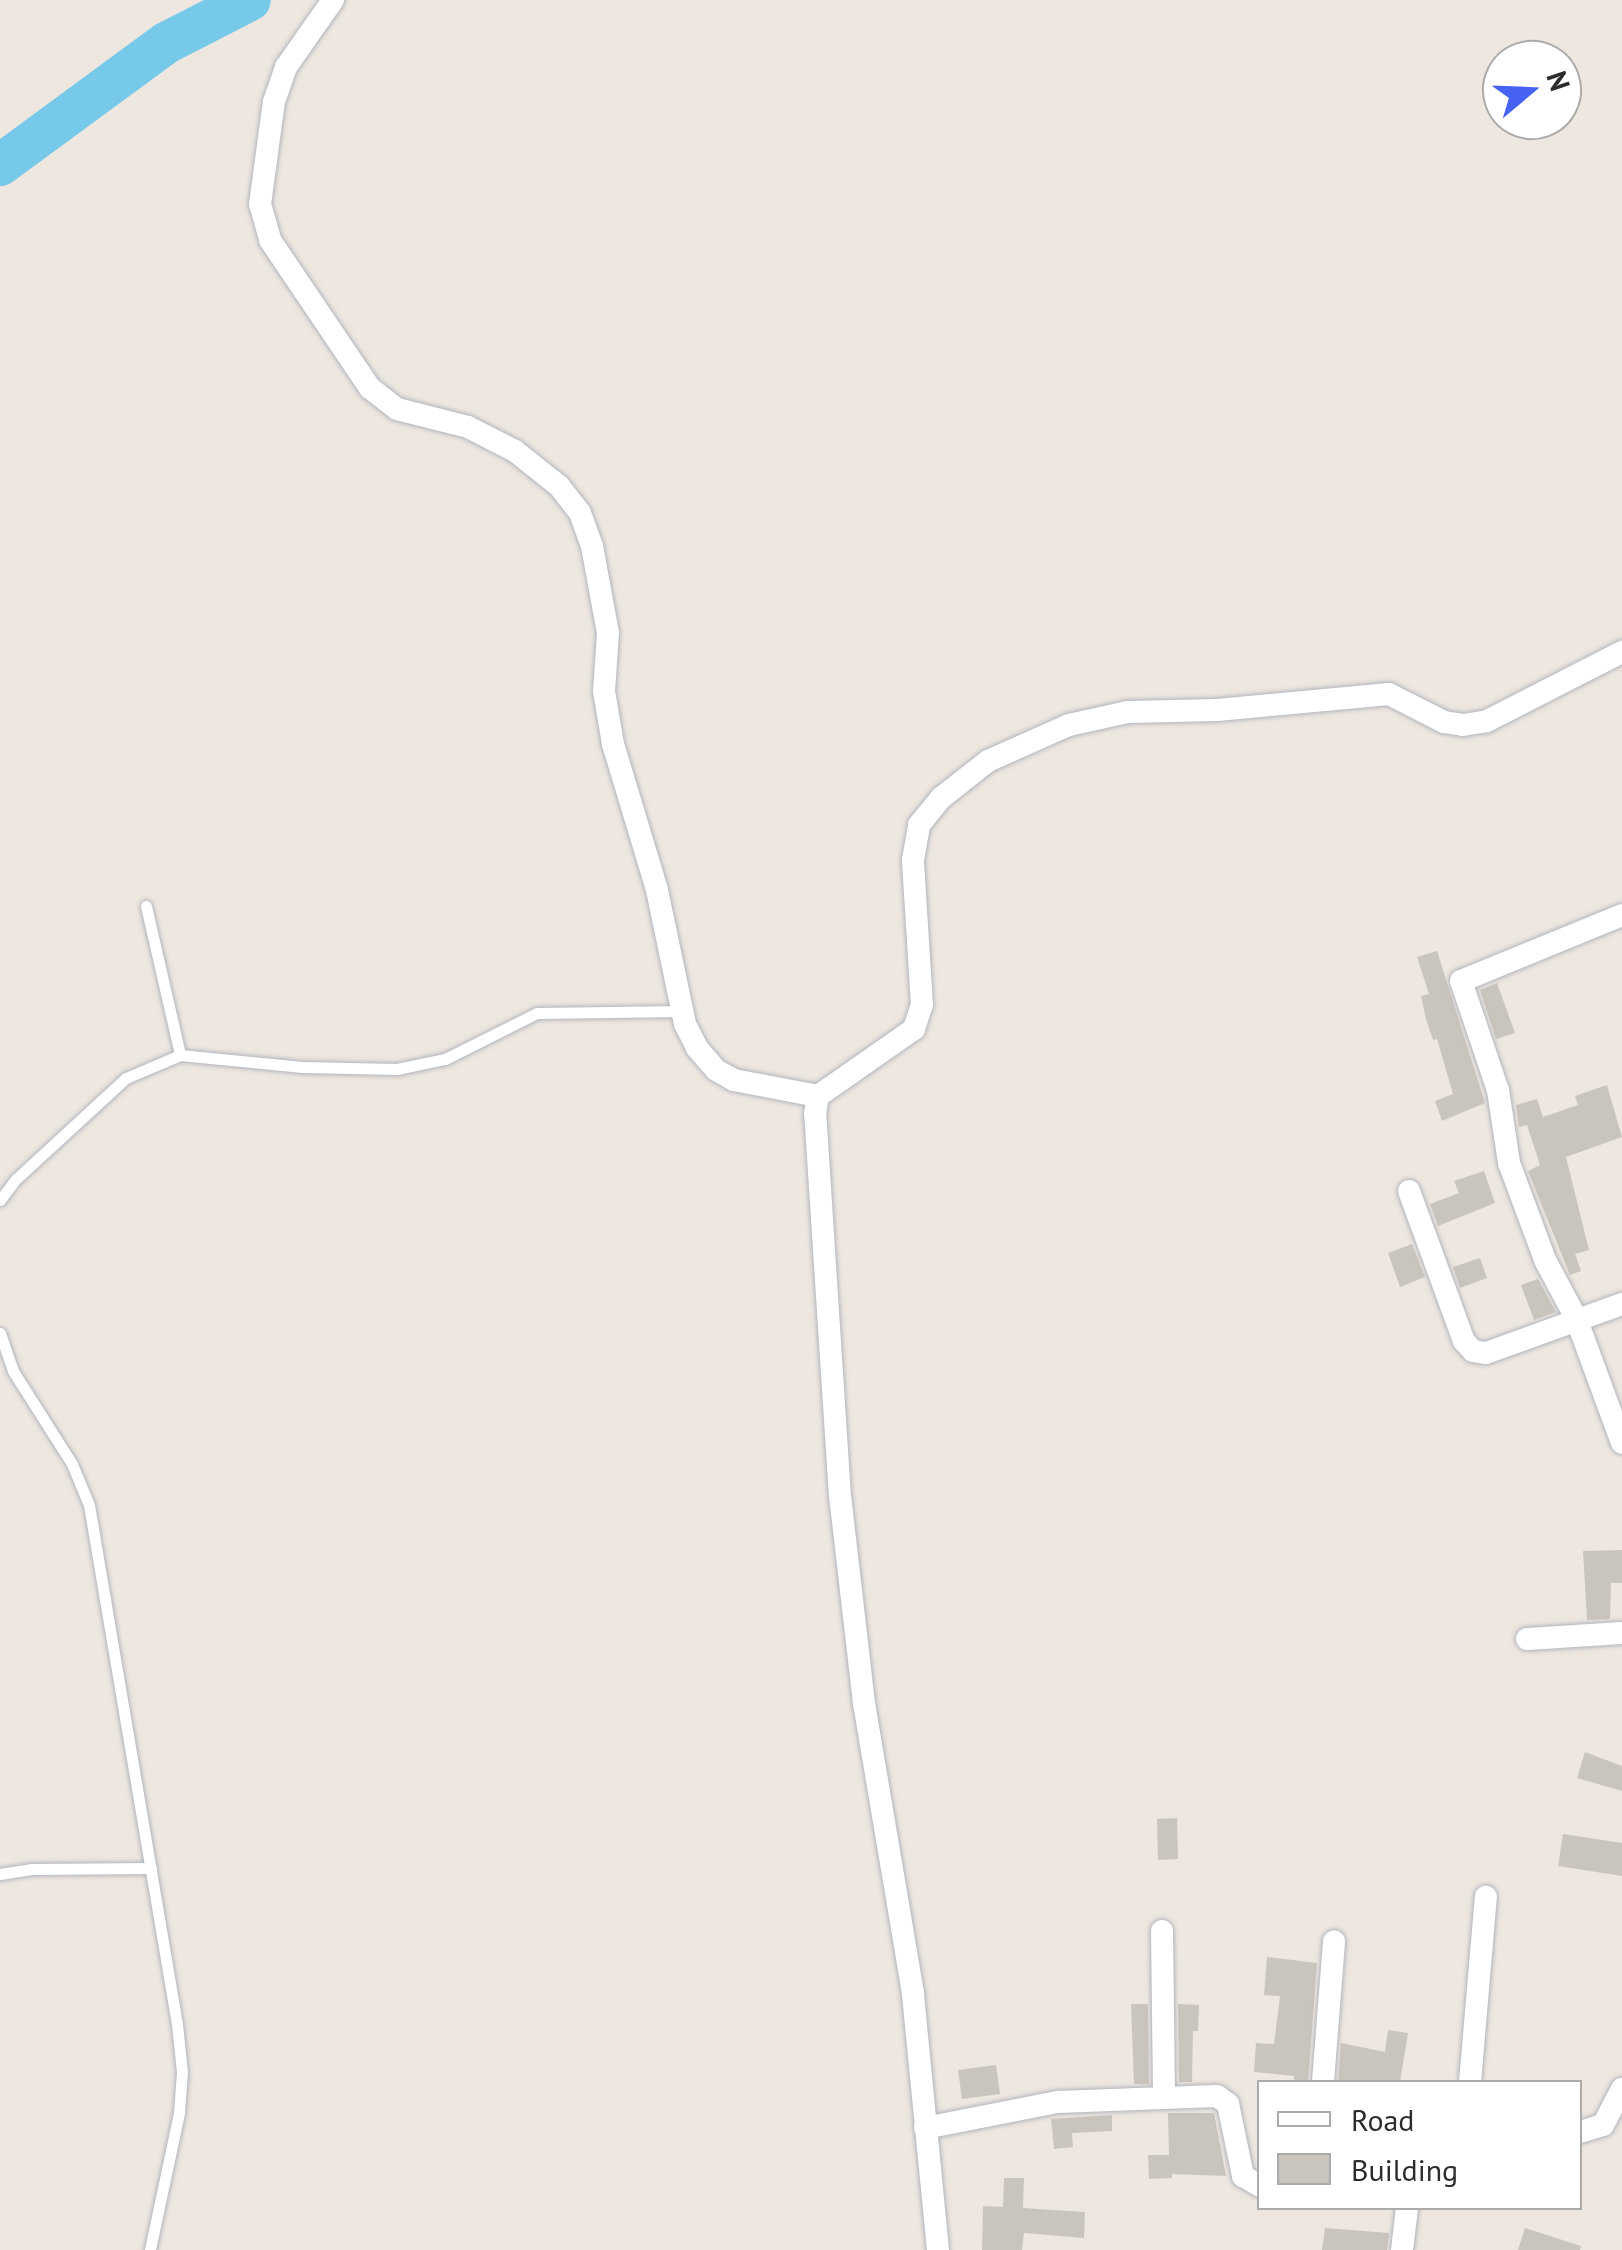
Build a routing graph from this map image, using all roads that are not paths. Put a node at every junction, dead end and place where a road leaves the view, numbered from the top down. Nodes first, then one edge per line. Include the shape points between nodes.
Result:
1 (332, 0) edge
2 (1622, 652) edge
3 (146, 906) dead end
4 (1622, 915) edge
5 (682, 1011) junction
6 (180, 1055) junction
7 (818, 1096) junction
8 (1409, 1192) dead end
9 (0, 1200) edge
10 (1622, 1304) edge
11 (1576, 1318) junction
12 (0, 1333) edge
13 (1622, 1443) edge
14 (1622, 1633) edge
15 (1527, 1639) dead end
16 (151, 1868) junction
17 (0, 1874) edge
18 (1486, 1898) dead end
19 (1162, 1931) dead end
20 (1334, 1941) dead end
21 (1324, 2080) edge
22 (1470, 2080) edge
23 (1622, 2089) edge
24 (1164, 2096) junction
25 (925, 2128) junction
26 (1582, 2131) edge
27 (1257, 2184) edge
28 (1407, 2210) edge
29 (150, 2250) edge
30 (938, 2250) edge
31 (1402, 2250) edge

1 - 5 street via 286,67 274,101 260,204 270,240 370,388 397,410 468,427 515,452 559,486 580,513 608,633 604,692 612,744 658,890
2 - 7 street via 1486,721 1463,726 1389,694 1128,712 1055,730 988,760 919,825 913,860 922,1005 914,1029
3 - 6 lane
4 - 11 street via 1462,981 1498,1090 1510,1163 1545,1260
5 - 6 lane via 537,1012 444,1059 397,1069
5 - 7 street via 697,1048 716,1070 734,1080
6 - 9 lane via 126,1078
7 - 25 street via 840,1497 864,1703 913,1993
8 - 11 street via 1473,1351 1486,1353
10 - 11 street
11 - 13 street
12 - 16 lane via 14,1371 72,1464 89,1505
14 - 15 street
16 - 17 lane
16 - 29 lane via 182,2072
18 - 22 street
19 - 24 street
20 - 21 street
23 - 26 street via 1604,2125
24 - 25 street via 1058,2102
24 - 27 street via 1225,2100 1243,2176
25 - 30 street
28 - 31 street

